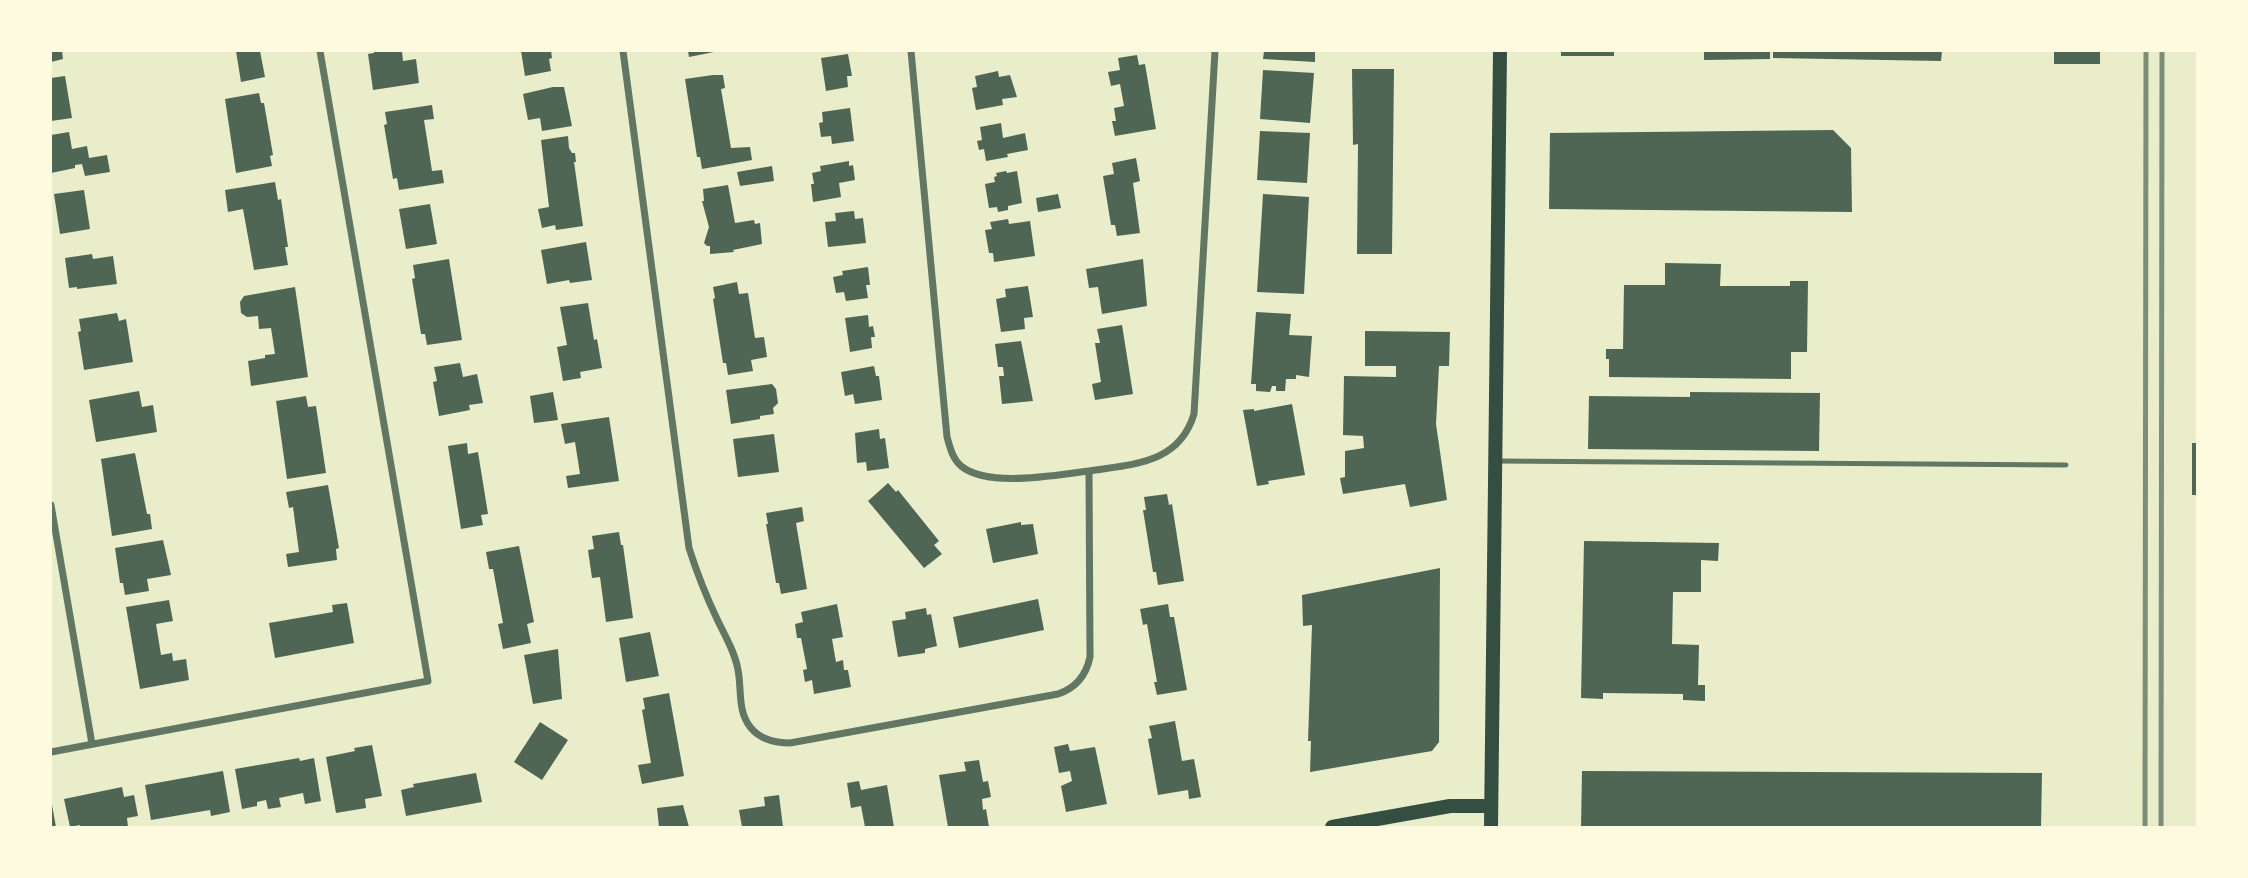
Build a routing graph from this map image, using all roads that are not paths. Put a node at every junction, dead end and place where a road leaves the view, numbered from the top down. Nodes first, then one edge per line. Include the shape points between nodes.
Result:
1 (320, 51) edge
2 (623, 51) edge
3 (911, 51) edge
4 (1214, 51) edge
5 (1500, 51) edge
6 (1496, 461) junction
7 (2066, 465) dead end
8 (1089, 471) junction
9 (51, 505) edge
10 (92, 744) junction
11 (51, 752) edge
12 (1491, 806) junction
13 (1332, 827) edge
14 (1491, 827) edge

1 - 10 street via 428,681
2 - 8 street via 689,548 733,652 741,705 751,729 769,740 790,743 1068,691 1086,673 1091,650
3 - 8 street via 951,453 972,473 991,477
4 - 8 street via 1194,414 1176,447 1165,453
5 - 6 main road
6 - 7 lane
6 - 12 main road
9 - 10 street
10 - 11 street
12 - 13 main road via 1450,806
12 - 14 main road

